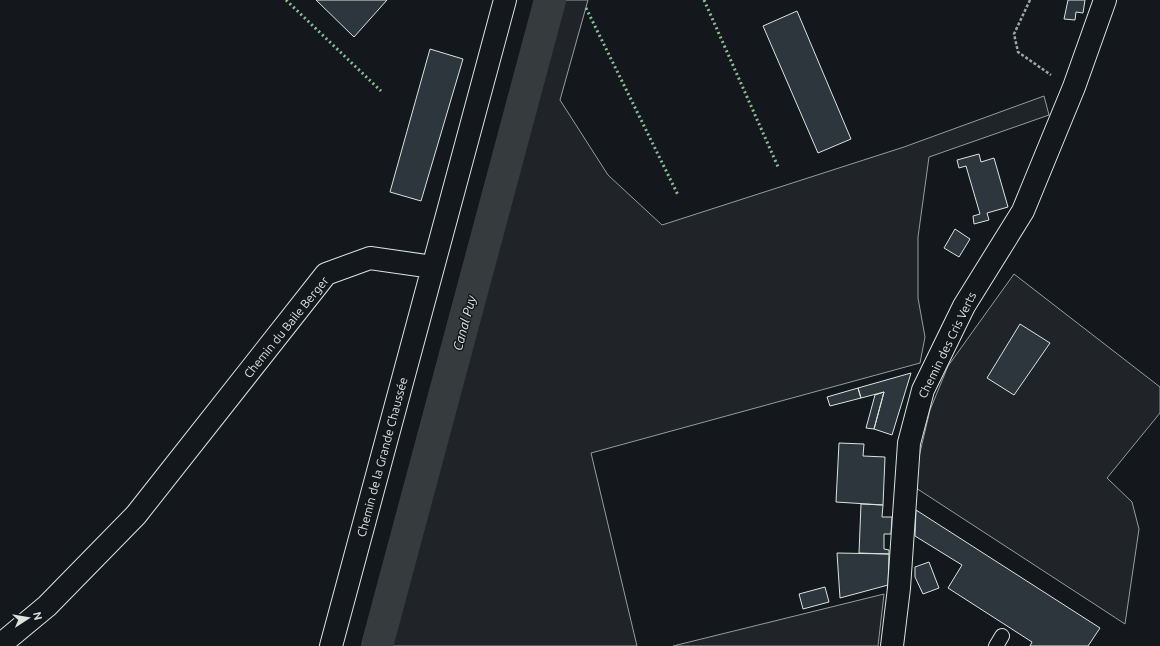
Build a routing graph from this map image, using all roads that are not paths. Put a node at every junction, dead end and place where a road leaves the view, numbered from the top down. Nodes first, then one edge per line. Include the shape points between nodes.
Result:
1 (505, 0) edge
2 (1105, 0) edge
3 (433, 268) junction
4 (0, 645) edge
5 (331, 646) edge
6 (892, 646) edge

1 - 3 street
2 - 6 street, Chemin des Cris Verts via 1074,88 1024,211 964,306 923,390 909,443 900,588
3 - 4 street, Chemin du Baile Berger via 370,258 326,274 136,515 47,606
3 - 5 street, Chemin de la Grande Chaussée

